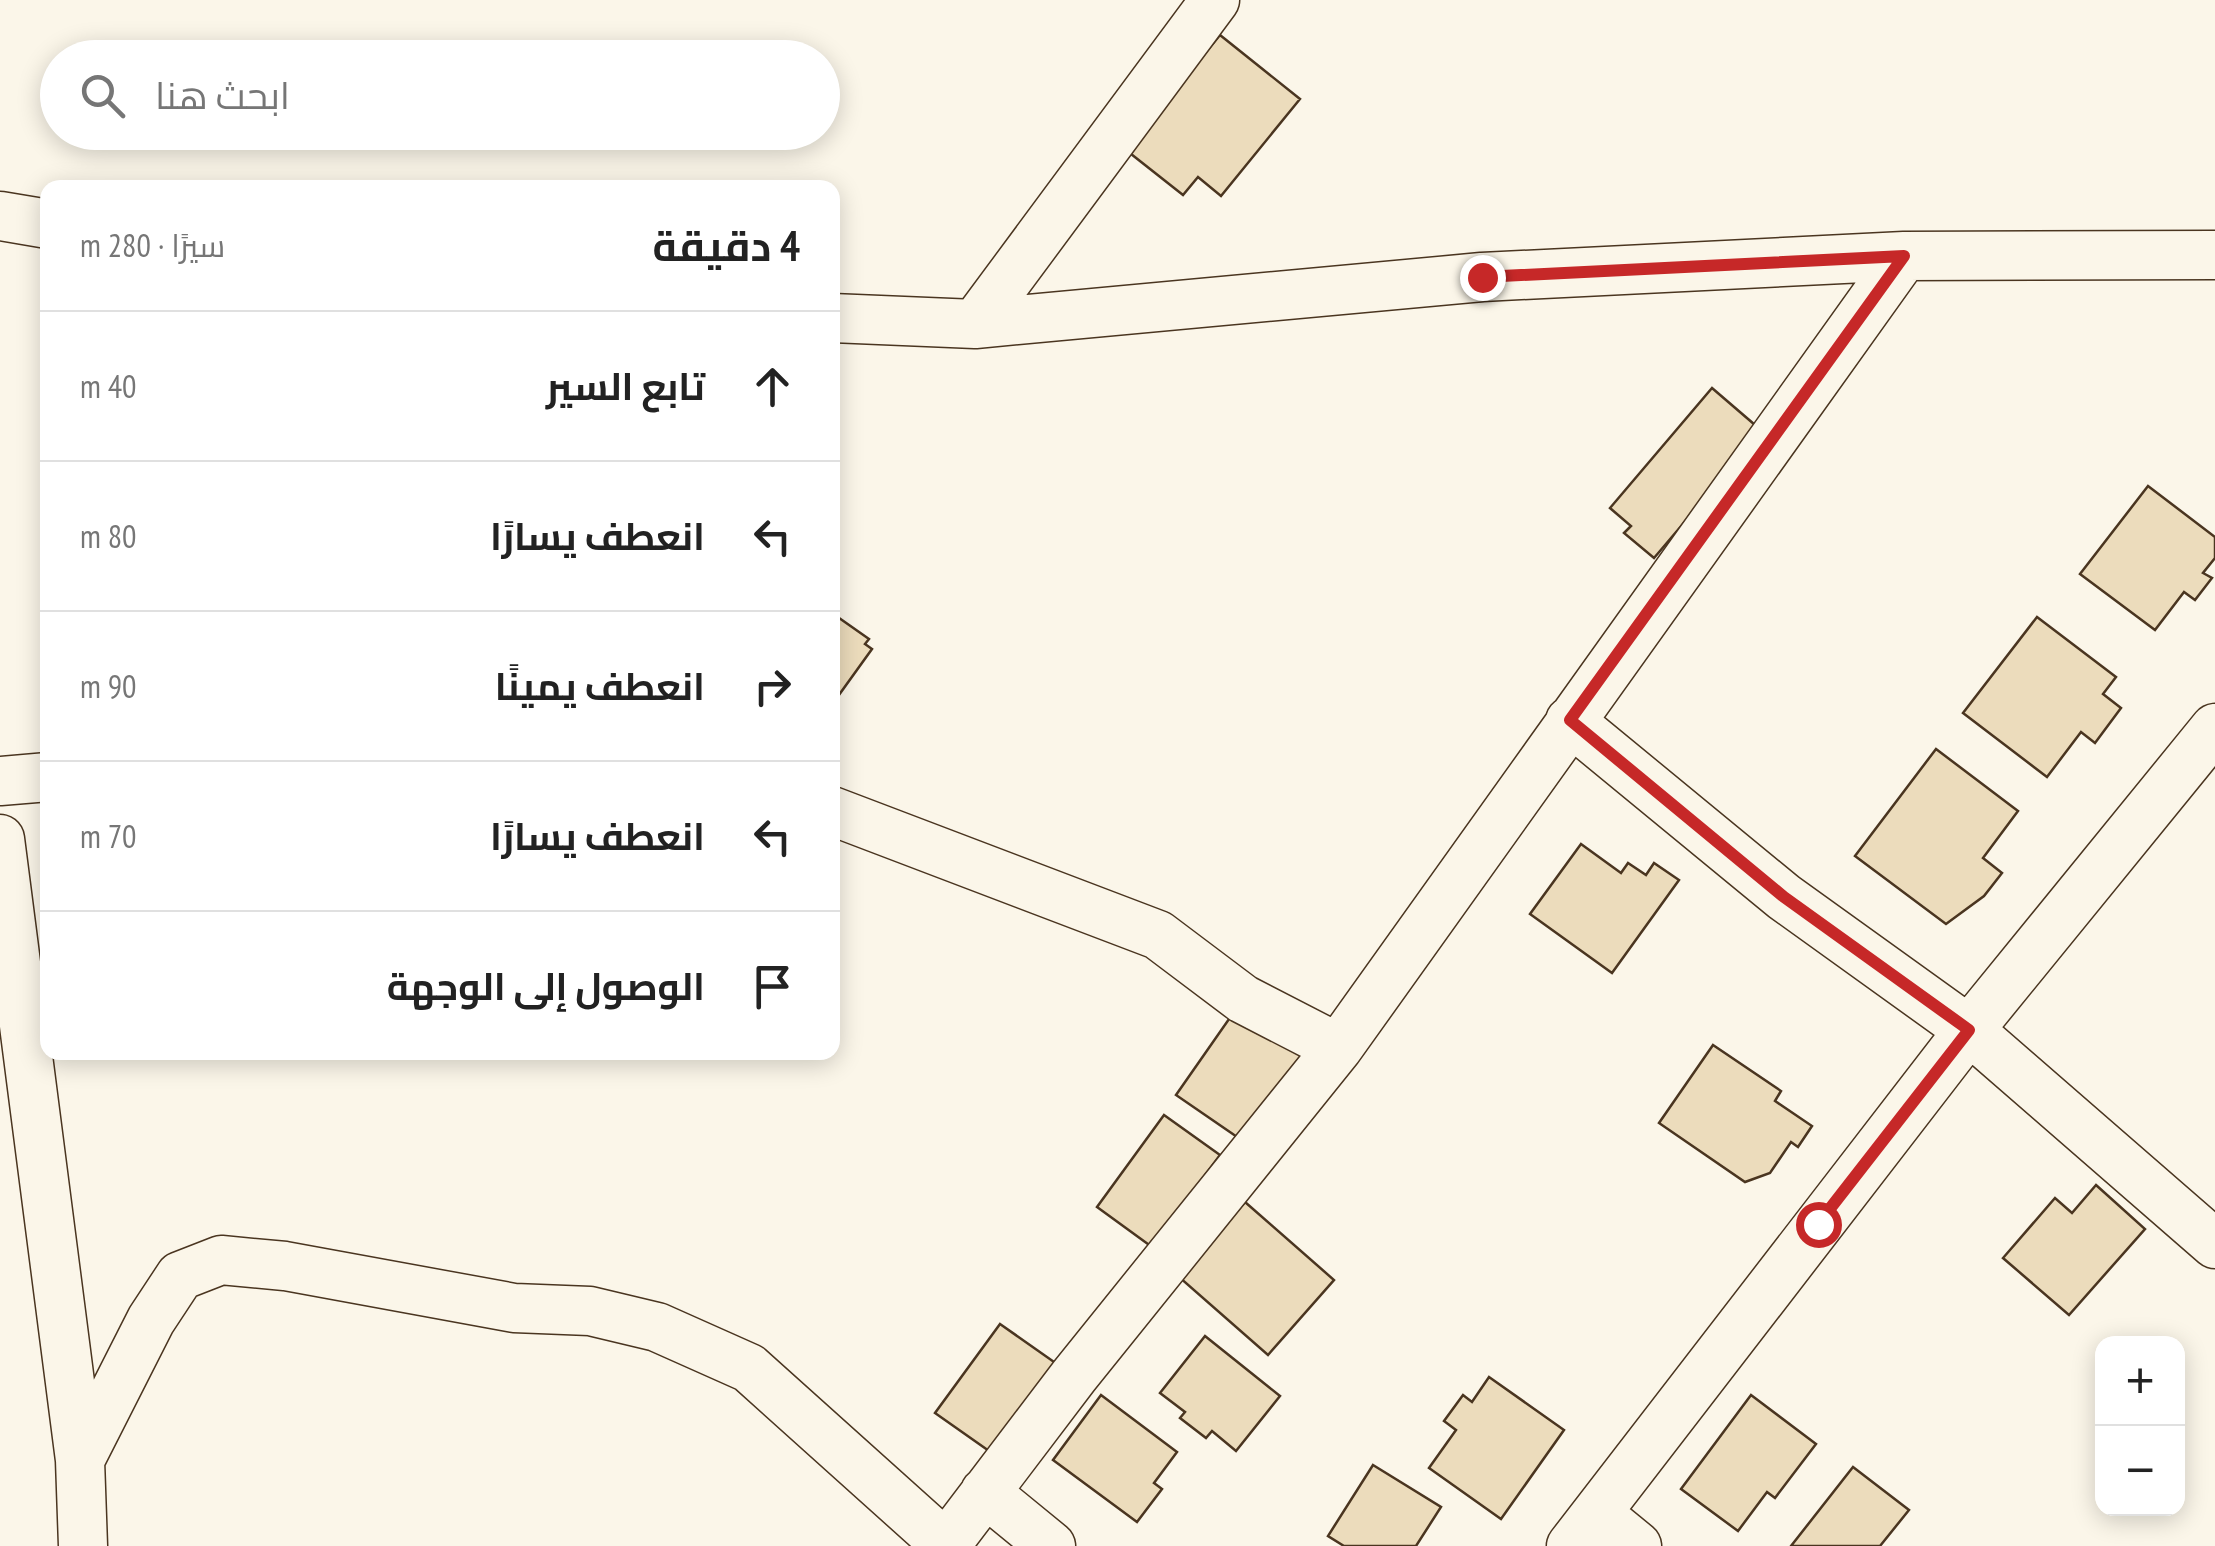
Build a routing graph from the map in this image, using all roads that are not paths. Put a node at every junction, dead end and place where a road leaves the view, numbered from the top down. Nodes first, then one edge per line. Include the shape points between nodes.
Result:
1 (1215, 0) edge
2 (0, 216) edge
3 (40, 223) edge
4 (2215, 255) edge
5 (1904, 256) junction
6 (840, 318) edge
7 (974, 324) junction
8 (1570, 720) junction
9 (2215, 728) edge
10 (40, 778) edge
11 (0, 781) edge
12 (840, 813) edge
13 (0, 839) edge
14 (1969, 1030) junction
15 (1338, 1048) junction
16 (2215, 1244) edge
17 (80, 1460) junction
18 (984, 1492) junction
19 (1585, 1530) edge
20 (946, 1545) edge
21 (83, 1546) edge
22 (1051, 1546) edge
23 (1637, 1546) edge

1 - 7 street
2 - 3 street
4 - 5 street
5 - 7 street via 1482,277
5 - 8 street
6 - 7 street
8 - 14 street via 1784,897
8 - 15 street
9 - 14 street
10 - 11 street
12 - 15 street via 1158,935 1243,1000
13 - 17 street
14 - 16 street
14 - 19 street
15 - 18 street
17 - 20 street via 180,1276 221,1260 284,1266 514,1308 590,1310 657,1327 749,1368
17 - 21 street
18 - 20 street
18 - 22 street
19 - 23 street

